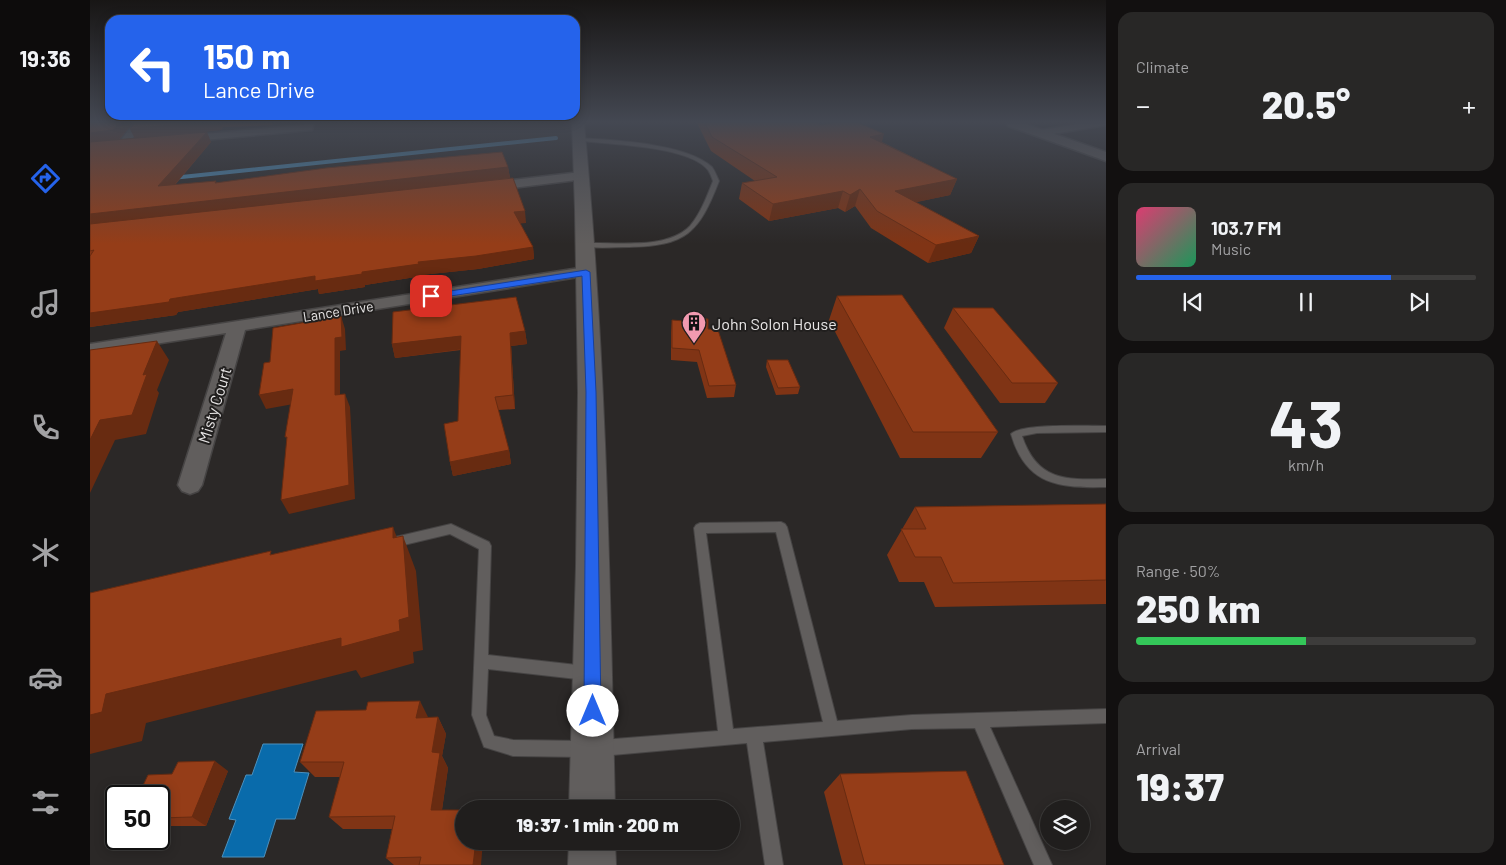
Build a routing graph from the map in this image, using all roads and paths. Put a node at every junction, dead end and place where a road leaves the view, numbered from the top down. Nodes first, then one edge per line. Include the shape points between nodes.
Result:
1 (580, 163) edge
2 (704, 163) edge
3 (581, 176) junction
4 (477, 188) edge
5 (586, 259) junction
6 (237, 326) junction
7 (90, 349) edge
8 (1106, 428) edge
9 (1106, 483) edge
10 (190, 485) dead end
11 (375, 547) edge
12 (481, 661) junction
13 (593, 674) junction
14 (1106, 716) edge
15 (979, 720) junction
16 (832, 730) junction
17 (754, 736) junction
18 (726, 737) junction
19 (592, 749) junction
20 (592, 800) edge
21 (592, 850) edge
22 (592, 865) edge
23 (774, 865) edge
24 (1043, 865) edge

1 - 3 main road
2 - 5 lane via 714,171 716,181 706,208 678,238
3 - 4 street
3 - 5 main road
5 - 6 street, Lance Drive
5 - 13 main road via 591,392
6 - 7 street, Lance Drive
6 - 10 street, Misty Court
8 - 9 lane via 1037,430 1016,434 1019,447 1039,473 1062,483
11 - 12 lane via 452,530 485,546
12 - 13 lane
12 - 19 lane via 479,715 489,742 513,748
13 - 19 main road
14 - 15 lane
15 - 16 lane via 912,722
15 - 24 lane
16 - 17 lane
16 - 18 lane via 780,528 700,528
17 - 18 lane
17 - 23 lane
18 - 19 lane
19 - 20 main road
21 - 22 main road

